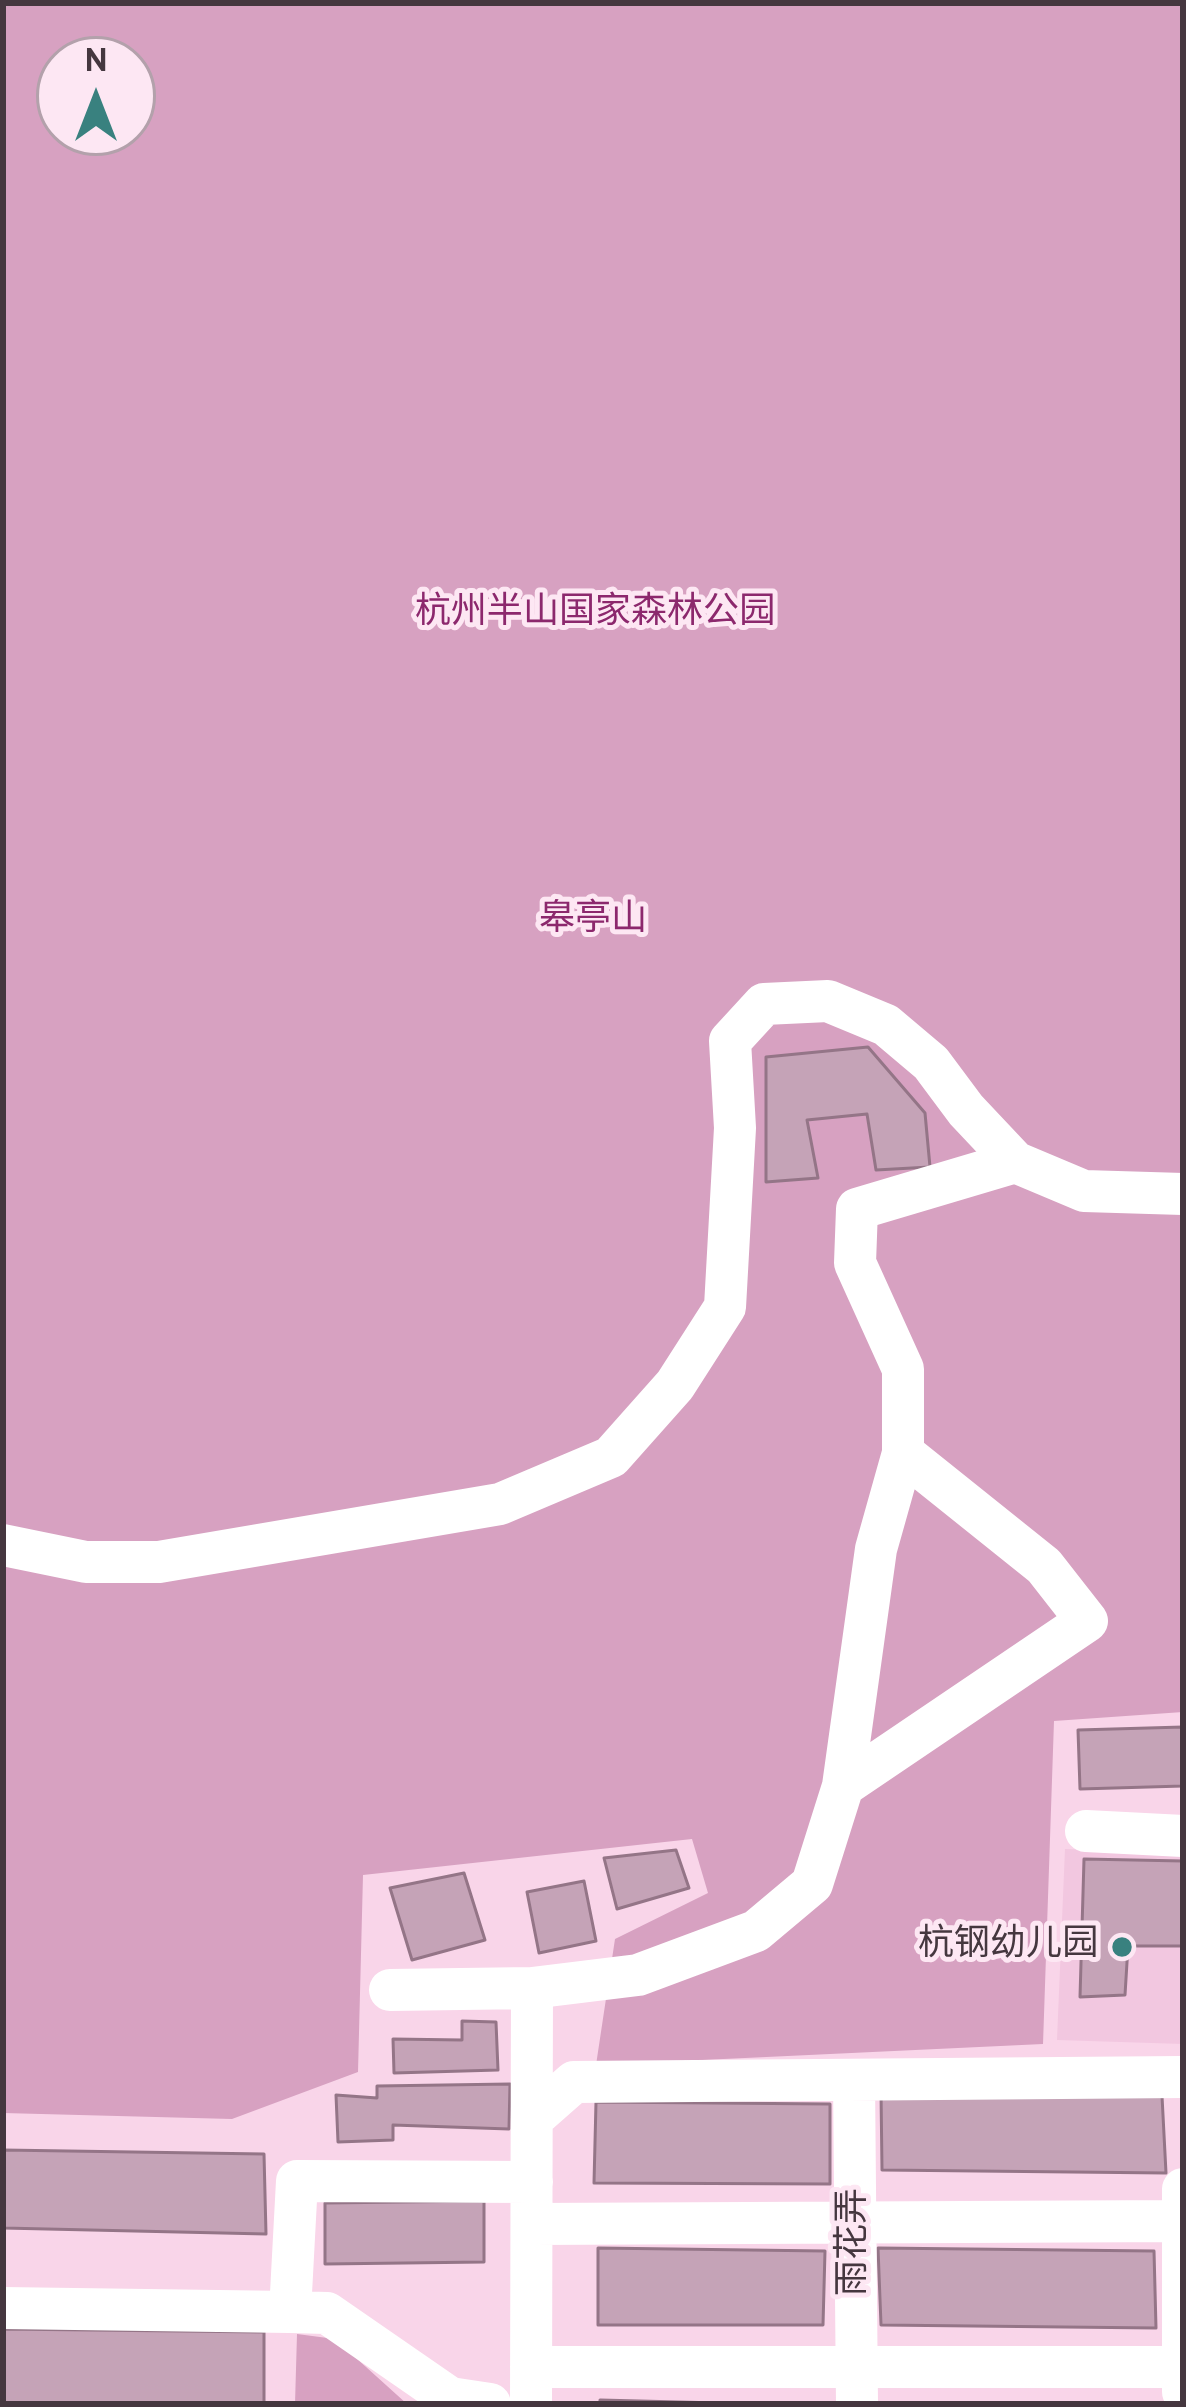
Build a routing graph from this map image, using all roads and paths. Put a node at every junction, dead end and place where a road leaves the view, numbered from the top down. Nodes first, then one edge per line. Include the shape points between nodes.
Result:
1 (1016, 1162) junction
2 (1183, 1195) edge
3 (903, 1453) junction
4 (3, 1545) edge
5 (843, 1786) junction
6 (1086, 1831) dead end
7 (1183, 1836) edge
8 (532, 1988) junction
9 (390, 1990) dead end
10 (1183, 2078) edge
11 (854, 2080) junction
12 (532, 2119) junction
13 (1183, 2189) edge
14 (532, 2203) junction
15 (855, 2222) junction
16 (1182, 2222) edge
17 (3, 2308) edge
18 (290, 2312) junction
19 (1182, 2367) edge
20 (857, 2384) edge
21 (531, 2385) edge
22 (1183, 2394) edge
23 (490, 2404) edge

1 - 2 street via 1084,1191
1 - 3 street via 857,1209 855,1263 903,1369
1 - 4 street via 931,1063 886,1025 828,1001 764,1004 730,1041 735,1128 725,1307 675,1385 611,1456 500,1504 159,1562 86,1562
3 - 5 street via 876,1549
3 - 5 street via 1044,1565 1088,1621
5 - 8 street via 812,1884 755,1931 638,1975
6 - 7 street
8 - 9 street
8 - 12 street
10 - 11 street
11 - 12 street via 574,2082
11 - 15 street, 雨花弄
12 - 14 street
13 - 16 street
14 - 15 street
14 - 18 street via 297,2181
14 - 21 street
15 - 16 street
15 - 20 street, 雨花弄
16 - 19 street
17 - 18 street
18 - 23 street via 327,2313 450,2398
19 - 20 street
19 - 22 street
20 - 21 street

